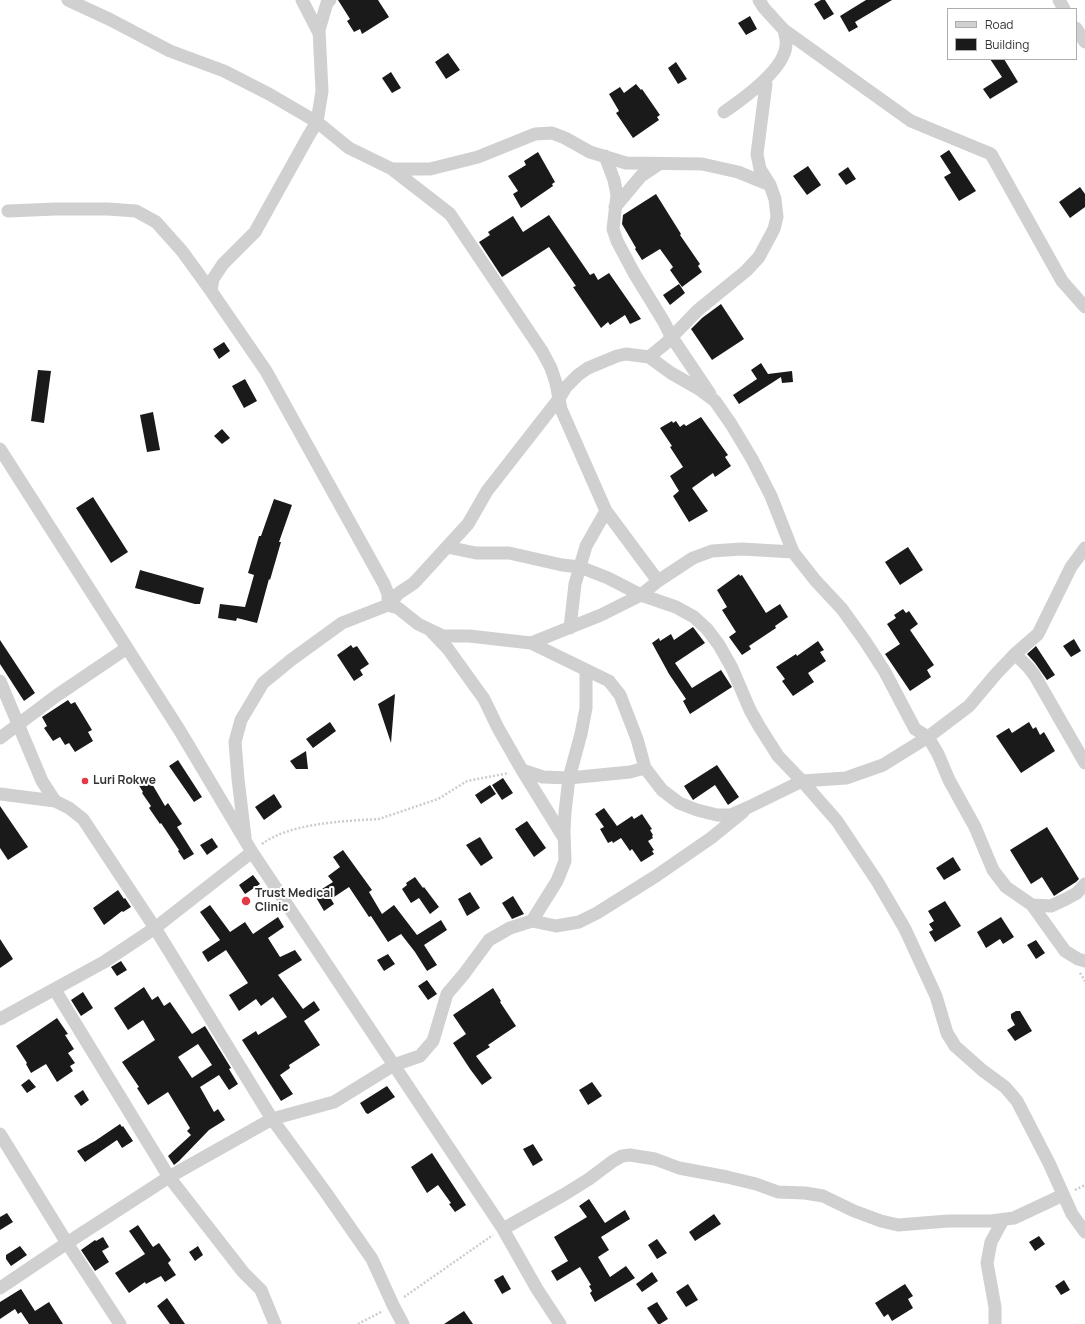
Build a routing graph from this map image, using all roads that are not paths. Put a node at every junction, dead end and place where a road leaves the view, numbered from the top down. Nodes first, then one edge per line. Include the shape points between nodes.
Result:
1 (68, 0) edge
2 (302, 0) edge
3 (330, 0) edge
4 (759, 0) edge
5 (784, 30) junction
6 (1077, 30) edge
7 (319, 34) junction
8 (1085, 42) edge
9 (766, 84) dead end
10 (724, 112) dead end
11 (317, 122) junction
12 (605, 156) junction
13 (659, 164) junction
14 (392, 169) junction
15 (770, 184) junction
16 (615, 207) junction
17 (8, 211) dead end
18 (211, 291) junction
19 (1085, 307) edge
20 (671, 336) junction
21 (649, 357) junction
22 (558, 400) junction
23 (715, 401) junction
24 (1, 454) edge
25 (606, 511) junction
26 (447, 547) junction
27 (1085, 548) edge
28 (793, 552) junction
29 (580, 567) junction
30 (658, 581) junction
31 (641, 595) junction
32 (388, 605) junction
33 (570, 628) junction
34 (429, 629) junction
35 (531, 643) junction
36 (127, 648) junction
37 (1015, 654) junction
38 (586, 670) junction
39 (0, 681) edge
40 (18, 725) junction
41 (928, 737) junction
42 (0, 738) edge
43 (1085, 763) edge
44 (645, 768) junction
45 (522, 770) junction
46 (569, 778) junction
47 (802, 781) junction
48 (0, 794) edge
49 (55, 801) junction
50 (749, 807) junction
51 (244, 837) junction
52 (564, 839) junction
53 (252, 852) junction
54 (1085, 884) edge
55 (1032, 905) junction
56 (532, 921) junction
57 (155, 928) junction
58 (1085, 961) edge
59 (55, 990) junction
60 (0, 1019) edge
61 (394, 1065) junction
62 (272, 1119) junction
63 (0, 1134) edge
64 (169, 1177) junction
65 (1063, 1195) junction
66 (1003, 1220) junction
67 (503, 1229) junction
68 (1085, 1232) edge
69 (67, 1243) junction
70 (0, 1288) edge
71 (120, 1324) edge
72 (275, 1324) edge
73 (403, 1324) edge
74 (560, 1324) edge
75 (995, 1324) edge

1 - 11 street via 170,51 224,71
2 - 7 street
3 - 7 street
4 - 5 street
5 - 10 street via 784,55 750,94
5 - 19 street via 911,120 991,154 1062,281
6 - 8 street
7 - 11 street via 322,90
9 - 15 street via 757,154 760,169
11 - 14 street via 349,148
11 - 18 street via 255,232 223,264 213,279
12 - 13 street via 626,163
12 - 14 street via 590,152 552,133 534,134 478,157 430,169
12 - 16 street via 617,195
13 - 15 street via 702,164 738,172
13 - 16 street via 641,176
14 - 22 street via 450,214 548,362 556,383
15 - 20 street via 778,217 759,257
16 - 20 street via 613,229 616,241
17 - 18 street via 136,211 156,222 182,251
18 - 32 street via 266,371 384,584 388,594
20 - 21 street
20 - 23 street
21 - 22 street via 626,354 588,368 566,387
21 - 23 street
22 - 25 street
22 - 26 street via 487,491 468,524
23 - 28 street via 752,459 771,496
24 - 36 street
25 - 29 street via 586,546
25 - 30 street
26 - 29 street via 476,553 509,553
26 - 32 street via 414,583 399,593
27 - 37 street via 1071,567 1038,634
28 - 30 street via 742,549 712,551 693,558
28 - 41 street via 842,609 885,672 916,729
29 - 31 street
29 - 33 street via 575,584
30 - 31 street
31 - 33 street
31 - 47 street via 694,617 720,645 759,726 778,756
32 - 34 street via 398,608 418,624
32 - 51 street via 342,623 263,683 241,720 235,742
33 - 35 street
34 - 35 street via 443,636 469,636
34 - 45 street via 448,649 484,699
35 - 38 street
36 - 40 street
36 - 51 street
37 - 41 street via 969,706
37 - 43 street via 1035,676
38 - 44 street via 609,680 620,695
38 - 46 street via 586,708
39 - 40 street
40 - 42 street
40 - 49 street via 37,771
41 - 47 street via 883,765 846,778
41 - 55 street via 975,827 993,870 1006,887
44 - 46 street via 630,772
44 - 50 street via 662,790 697,810 717,815 731,815
45 - 46 street via 543,777
45 - 52 street
46 - 52 street via 564,812
47 - 50 street
47 - 65 street via 837,821 877,881 905,930 936,996 947,1033 955,1046 1005,1087 1017,1101
48 - 49 street
49 - 57 street via 83,819
50 - 56 street via 711,838 597,913 579,922 556,926
51 - 53 street
52 - 56 street via 565,862 561,873
53 - 57 street
53 - 61 street
54 - 55 street via 1077,893 1051,906
55 - 58 street via 1065,951
56 - 61 street via 510,928 489,940 447,994 433,1041 420,1056
57 - 59 street via 104,962
57 - 62 street
59 - 60 street
59 - 64 street
61 - 62 street via 334,1102
61 - 67 street
62 - 64 street
62 - 73 street via 372,1259
63 - 69 street
64 - 69 street
64 - 72 street via 243,1272 261,1290
65 - 66 street via 1014,1218
65 - 68 street
66 - 67 street via 898,1225 854,1211 823,1196 778,1192 756,1184 679,1168 655,1159 630,1154 613,1161 583,1183
66 - 75 street via 991,1242 987,1263 995,1307
67 - 74 street
69 - 70 street
69 - 71 street

